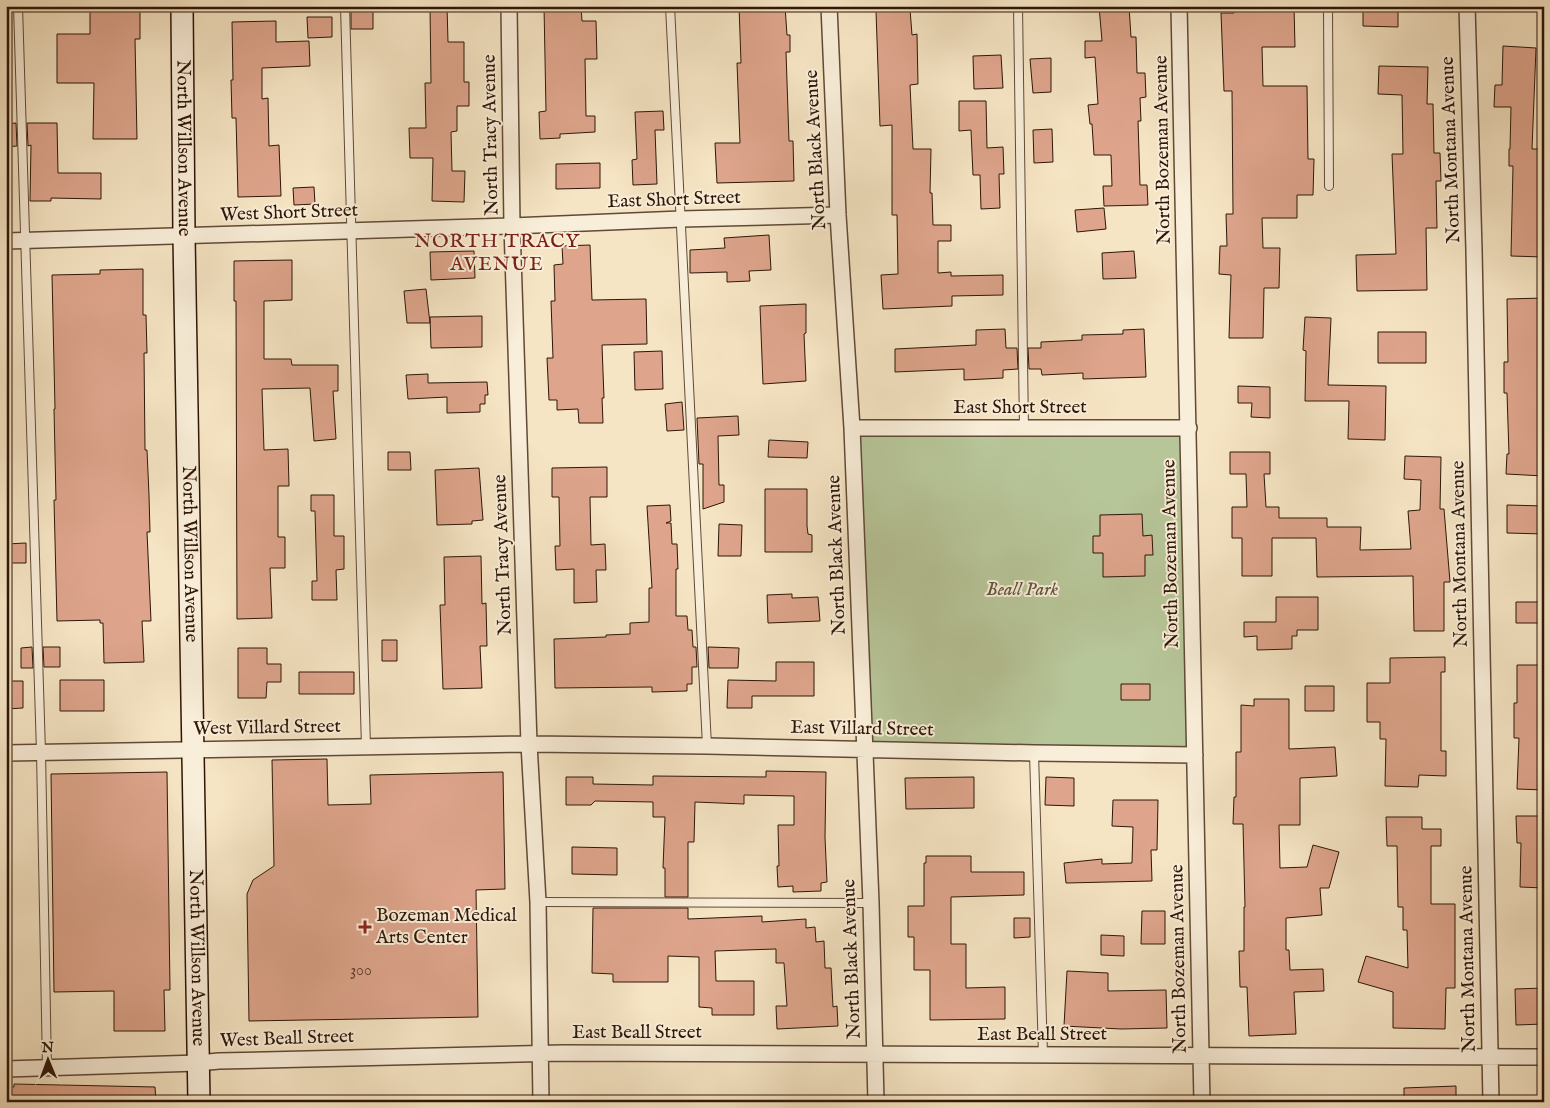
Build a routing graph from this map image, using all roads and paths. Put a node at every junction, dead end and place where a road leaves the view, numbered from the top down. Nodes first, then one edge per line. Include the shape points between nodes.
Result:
1 (18, 6) edge
2 (182, 6) edge
3 (345, 6) edge
4 (509, 6) edge
5 (670, 6) edge
6 (829, 6) edge
7 (1018, 6) edge
8 (1180, 6) edge
9 (1328, 6) edge
10 (1467, 6) edge
11 (1329, 186) dead end
12 (838, 215) junction
13 (681, 218) junction
14 (512, 226) junction
15 (351, 231) junction
16 (184, 236) junction
17 (6, 241) edge
18 (25, 241) junction
19 (852, 428) junction
20 (1189, 428) junction
21 (1024, 429) junction
22 (529, 744) junction
23 (707, 746) junction
24 (366, 747) junction
25 (193, 750) junction
26 (865, 750) junction
27 (6, 752) edge
28 (41, 752) junction
29 (1034, 753) junction
30 (1195, 755) junction
31 (538, 902) junction
32 (871, 903) junction
33 (540, 1053) junction
34 (875, 1054) junction
35 (1043, 1055) junction
36 (1201, 1056) junction
37 (1490, 1057) junction
38 (1544, 1057) edge
39 (198, 1063) junction
40 (46, 1068) junction
41 (6, 1069) edge
42 (199, 1102) edge
43 (541, 1102) edge
44 (876, 1102) edge
45 (1202, 1102) edge
46 (1491, 1102) edge

1 - 18 lane
2 - 16 street, North Willson Avenue
3 - 15 lane
4 - 14 street, North Tracy Avenue
5 - 13 lane
6 - 12 street, North Black Avenue
7 - 21 lane
8 - 20 street, North Bozeman Avenue
9 - 11 lane
10 - 37 street, North Montana Avenue
12 - 13 street, East Short Street
12 - 19 street, North Black Avenue
13 - 14 street, East Short Street
13 - 23 lane
14 - 15 street, West Short Street
14 - 22 street, North Tracy Avenue
15 - 16 street, West Short Street
15 - 24 lane
16 - 18 street, West Short Street
16 - 25 street, North Willson Avenue
17 - 18 street, West Short Street
18 - 28 lane
19 - 21 street, East Short Street
19 - 26 street, North Black Avenue
20 - 21 street, East Short Street
20 - 30 street, North Bozeman Avenue
22 - 23 street, East Villard Street
22 - 24 street, West Villard Street
22 - 31 street, North Tracy Avenue
23 - 26 street, East Villard Street
24 - 25 street, West Villard Street
25 - 28 street, West Villard Street
25 - 39 street, North Willson Avenue
26 - 29 street, East Villard Street
26 - 32 street, North Black Avenue
27 - 28 street, West Villard Street
28 - 40 lane
29 - 30 street, East Villard Street
29 - 35 lane
30 - 36 street, North Bozeman Avenue
31 - 32 lane
31 - 33 street, North Tracy Avenue
32 - 34 street, North Black Avenue
33 - 34 street, East Beall Street
33 - 39 street, West Beall Street
33 - 43 street, North Tracy Avenue
34 - 35 street, East Beall Street
34 - 44 street, North Black Avenue
35 - 36 street, East Beall Street
36 - 37 street, East Beall Street
36 - 45 street, North Bozeman Avenue
37 - 38 street, East Beall Street
37 - 46 street, North Montana Avenue
39 - 40 street, West Beall Street
39 - 42 street, North Willson Avenue
40 - 41 street, West Beall Street

